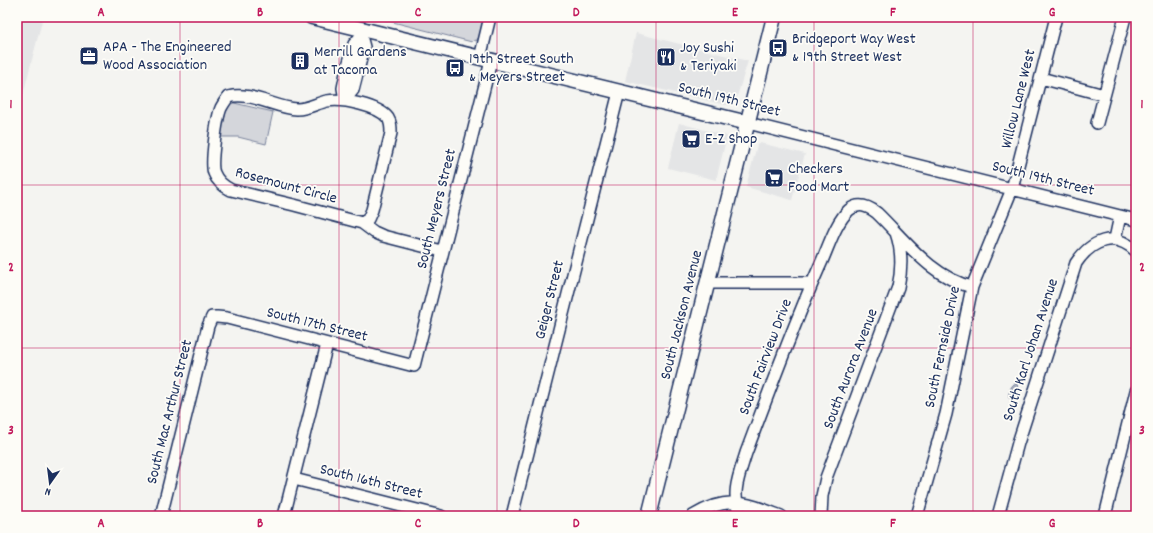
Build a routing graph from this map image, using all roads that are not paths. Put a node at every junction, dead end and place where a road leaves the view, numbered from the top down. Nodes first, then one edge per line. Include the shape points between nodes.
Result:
1 (312, 17) edge
2 (490, 17) edge
3 (774, 17) edge
4 (1056, 17) edge
5 (1125, 17) edge
6 (362, 33) junction
7 (485, 59) junction
8 (1041, 78) junction
9 (620, 92) junction
10 (1104, 95) junction
11 (345, 100) junction
12 (748, 123) junction
13 (1097, 123) dead end
14 (1012, 189) junction
15 (1120, 216) junction
16 (1136, 220) edge
17 (362, 223) junction
18 (896, 232) junction
19 (1115, 239) junction
20 (442, 251) junction
21 (1136, 251) edge
22 (708, 283) junction
23 (812, 283) junction
24 (972, 287) junction
25 (212, 317) joint
26 (327, 344) junction
27 (414, 366) joint
28 (1136, 391) edge
29 (294, 479) junction
30 (736, 502) junction
31 (410, 512) edge
32 (161, 516) edge
33 (284, 516) edge
34 (441, 516) edge
35 (512, 516) edge
36 (649, 516) edge
37 (693, 516) edge
38 (740, 516) edge
39 (781, 516) edge
40 (821, 516) edge
41 (918, 516) edge
42 (998, 516) edge
43 (1105, 516) edge

1 - 6 main road, South 19th Street
2 - 7 street, South Meyers Street
3 - 12 main road, South Jackson Avenue
4 - 8 street, Willow Lane West
5 - 10 street
6 - 7 main road, South 19th Street
6 - 11 street via 354,44 343,88
7 - 9 main road, South 19th Street
7 - 20 street, South Meyers Street
8 - 10 street
8 - 14 street, Willow Lane West
9 - 12 main road, South 19th Street
9 - 35 street, Geiger Street
10 - 13 street
11 - 17 street, Rosemount Circle via 382,112 391,123 372,210 368,219
11 - 17 street, Rosemount Circle via 328,101 297,109 240,96 228,97 221,109 212,168 218,180 231,190
12 - 14 street, South 19th Street
12 - 22 main road, South Jackson Avenue
14 - 15 street, South 19th Street
14 - 24 street, South Fernside Drive
15 - 16 street, South 19th Street
15 - 19 street
17 - 20 street, Rosemount Circle via 383,236
18 - 23 street, South Fairview Drive via 867,206 855,206 836,228
18 - 24 street via 931,266
18 - 40 street, South Aurora Avenue via 901,257 898,287 826,478
19 - 21 street via 1130,245
19 - 42 street, South Karl Johan Avenue via 1101,242 1088,249 1074,267 1018,443
20 - 27 street, South Meyers Street
22 - 23 street
22 - 36 main road, South Jackson Avenue
23 - 30 street, South Fairview Drive via 746,453 736,486
24 - 41 street, South Fernside Drive via 946,414
25 - 26 street, South 17th Street via 227,318
25 - 32 street, South Mac Arthur Street
26 - 27 street, South 17th Street
26 - 29 street
28 - 43 street
29 - 31 street, South 16th Street
29 - 33 street
30 - 37 street via 714,506
30 - 38 street, South Fairview Drive
30 - 39 street
31 - 34 street, South 16th Street

